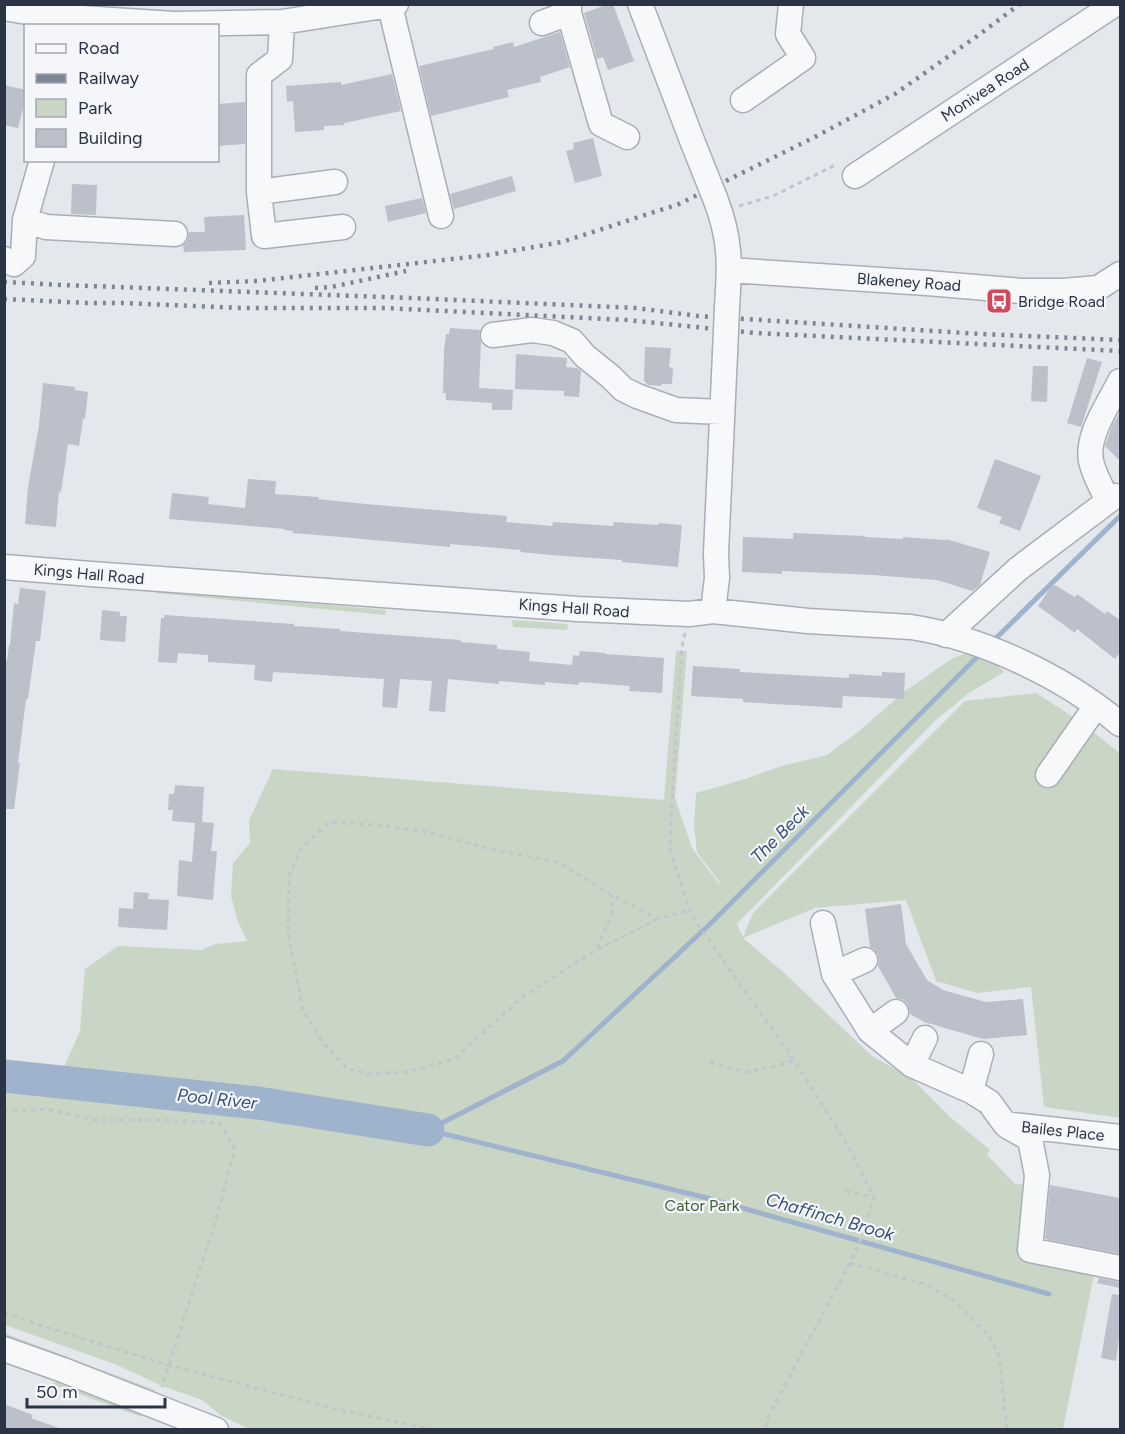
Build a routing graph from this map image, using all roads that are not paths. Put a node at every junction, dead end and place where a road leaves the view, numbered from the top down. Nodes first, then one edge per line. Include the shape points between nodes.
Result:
1 (640, 4) edge
2 (790, 4) edge
3 (1115, 4) edge
4 (393, 5) edge
5 (4, 8) edge
6 (569, 9) edge
7 (92, 16) edge
8 (282, 22) junction
9 (542, 23) dead end
10 (743, 100) dead end
11 (627, 137) dead end
12 (41, 162) edge
13 (855, 176) road end
14 (335, 182) dead end
15 (259, 192) junction
16 (441, 216) dead end
17 (25, 220) junction
18 (342, 227) dead end
19 (175, 234) dead end
20 (4, 259) edge
21 (729, 270) junction
22 (1120, 274) edge
23 (493, 335) dead end
24 (1120, 381) edge
25 (722, 412) junction
26 (4, 567) edge
27 (713, 612) junction
28 (946, 635) junction
29 (1096, 706) junction
30 (1120, 724) edge
31 (1048, 775) dead end
32 (823, 923) dead end
33 (865, 960) dead end
34 (834, 974) junction
35 (896, 1012) dead end
36 (870, 1031) junction
37 (925, 1038) dead end
38 (981, 1054) dead end
39 (912, 1065) junction
40 (971, 1091) junction
41 (1005, 1124) junction
42 (1120, 1137) edge
43 (1120, 1268) edge
44 (4, 1349) edge
45 (216, 1430) edge

1 - 21 street, bridge via 717,205 725,229
2 - 10 street via 788,34 803,58
3 - 13 street, Monivea Road
4 - 8 street
4 - 16 street
5 - 7 street via 50,16
6 - 9 street
6 - 11 street via 601,124
7 - 8 street via 174,24
8 - 15 street via 280,59 259,75
12 - 17 street
14 - 15 street
15 - 18 street via 264,236
17 - 19 street via 46,227
17 - 20 street via 23,256 14,264
21 - 22 street, Blakeney Road via 1022,291 1098,288
21 - 25 street, bridge
23 - 25 street via 532,330 553,333 572,341 623,389 637,396 676,410
24 - 28 street via 1090,445 1095,474 1111,498 1018,569
25 - 27 street
26 - 27 street, Kings Hall Road via 589,610
27 - 28 street, Kings Hall Road via 910,627
28 - 29 street, Kings Hall Road via 1012,657
29 - 30 street, Kings Hall Road
29 - 31 street
32 - 34 street, Bailes Place
33 - 34 street
34 - 36 street, Bailes Place
35 - 36 street
36 - 39 street, Bailes Place
37 - 39 street
38 - 40 street
39 - 40 street, Bailes Place
40 - 41 street, Bailes Place via 989,1102
41 - 42 street, Bailes Place
41 - 43 street via 1030,1139 1038,1175 1030,1250
44 - 45 street

